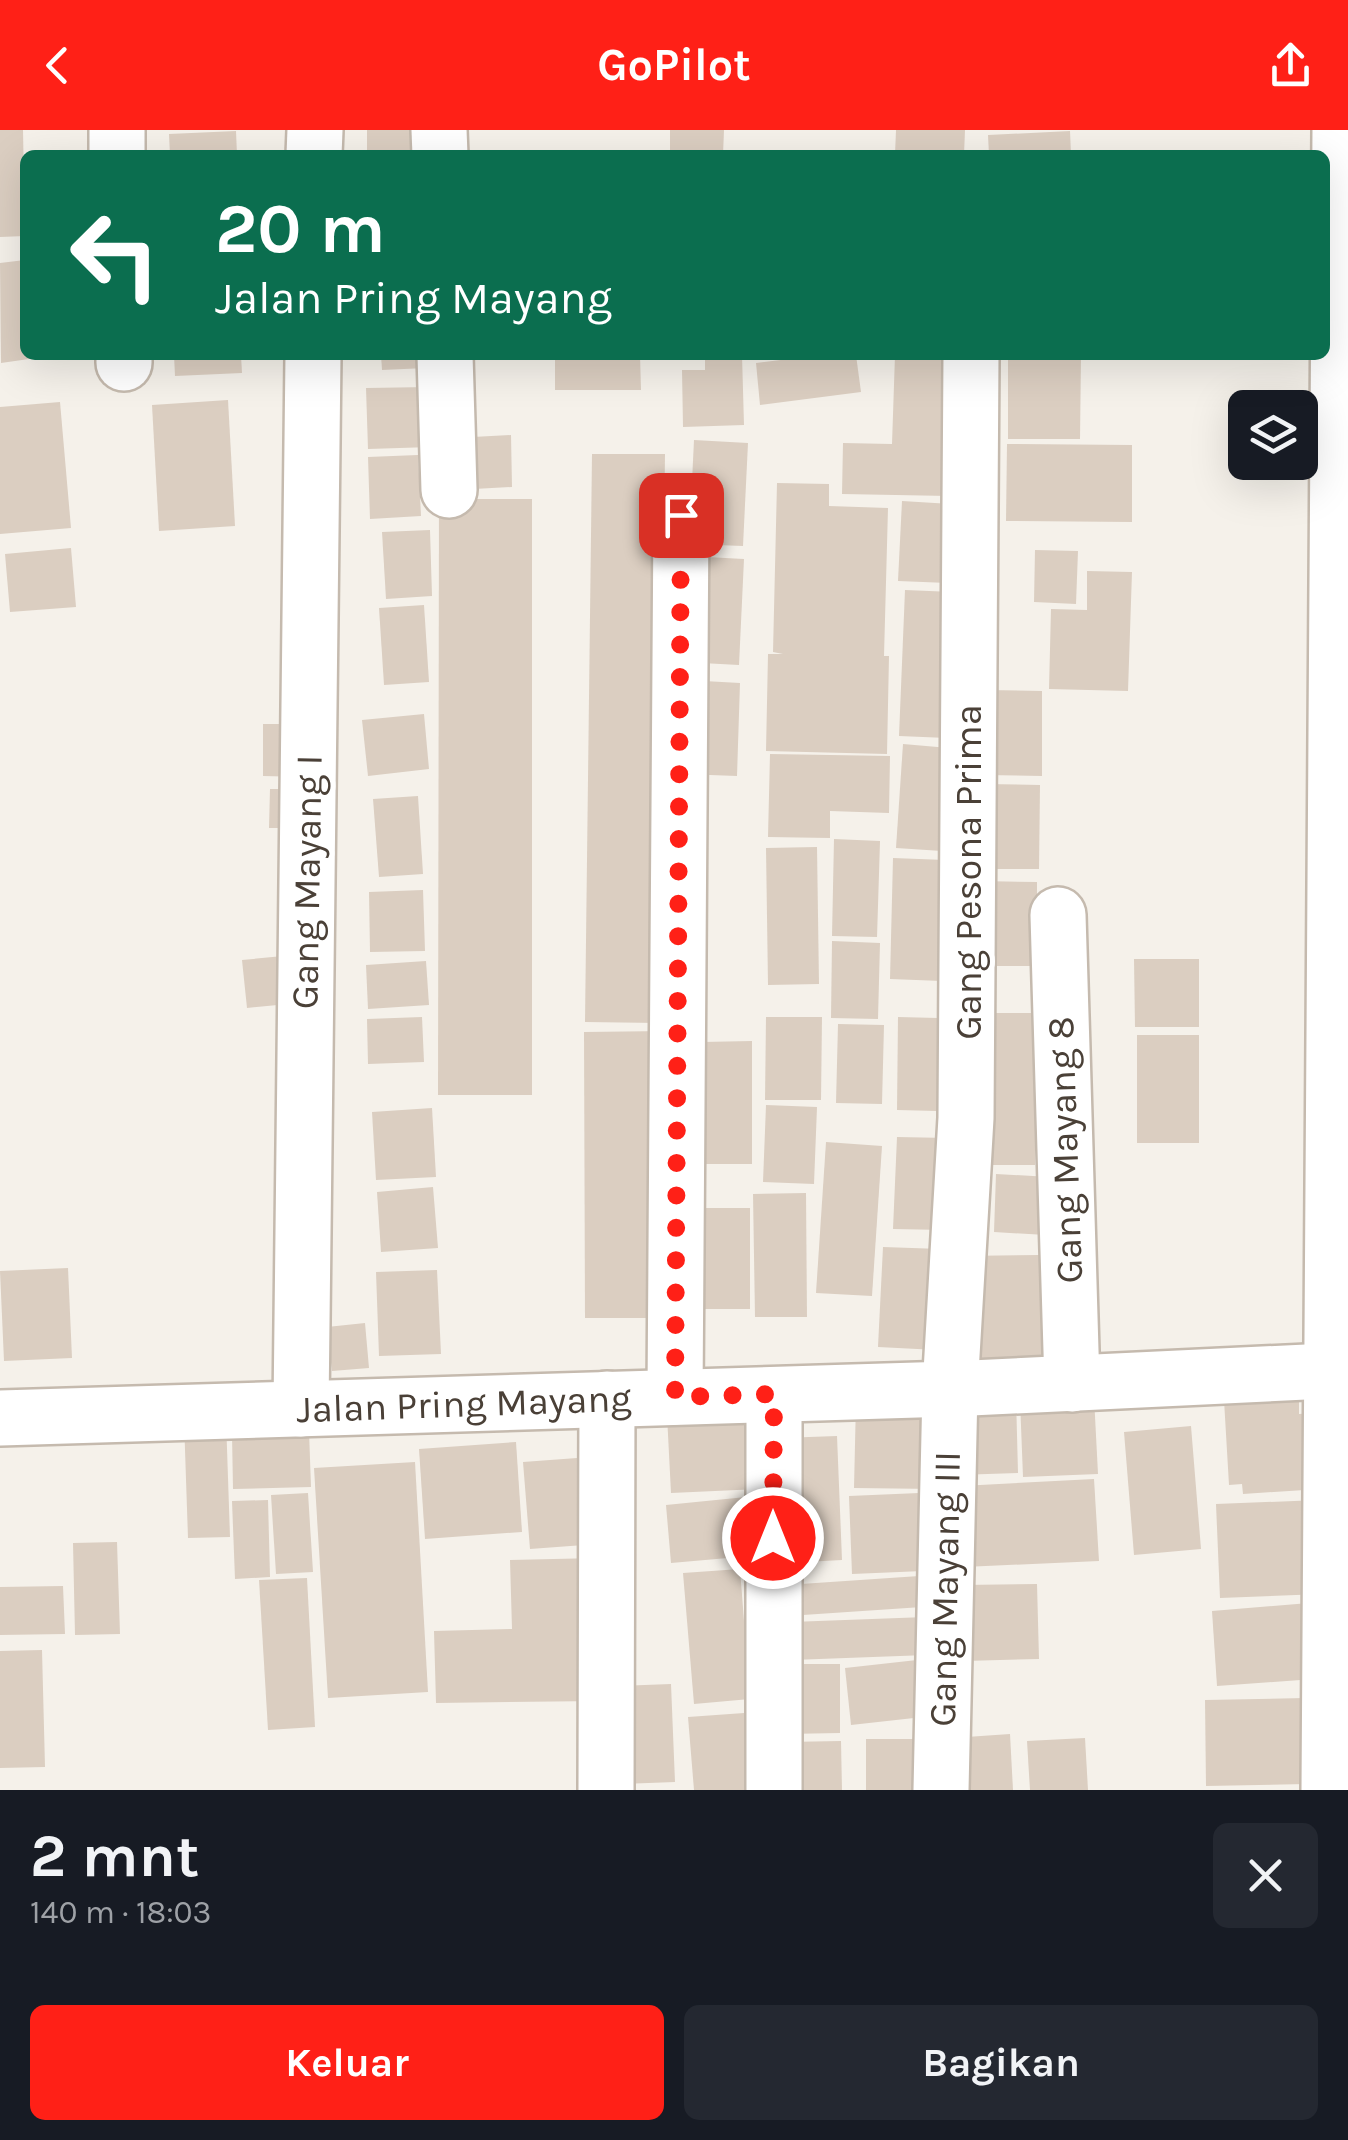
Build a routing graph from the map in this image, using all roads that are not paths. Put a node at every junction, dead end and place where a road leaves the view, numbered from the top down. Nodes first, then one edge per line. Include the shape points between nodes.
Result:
1 (1340, 130) edge
2 (313, 360) edge
3 (446, 360) edge
4 (972, 360) edge
5 (449, 490) dead end
6 (681, 515) dead end
7 (1058, 916) dead end
8 (1340, 1370) edge
9 (1072, 1384) junction
10 (950, 1389) junction
11 (774, 1394) junction
12 (675, 1397) junction
13 (607, 1399) junction
14 (301, 1409) junction
15 (0, 1418) edge
16 (606, 1790) edge
17 (774, 1790) edge
18 (941, 1790) edge
19 (1329, 1790) edge

1 - 8 street
2 - 14 street, Gang Mayang I
3 - 5 street
4 - 10 street, Gang Pesona Prima via 966,1118
6 - 12 street
7 - 9 street, Gang Mayang 8
8 - 9 street, Jalan Pring Mayang
8 - 19 street
9 - 10 street, Jalan Pring Mayang
10 - 11 street, Jalan Pring Mayang
10 - 18 street, Gang Mayang III
11 - 12 street, Jalan Pring Mayang
11 - 17 street
12 - 13 street, Jalan Pring Mayang
13 - 14 street, Jalan Pring Mayang
13 - 16 street
14 - 15 street, Jalan Pring Mayang

